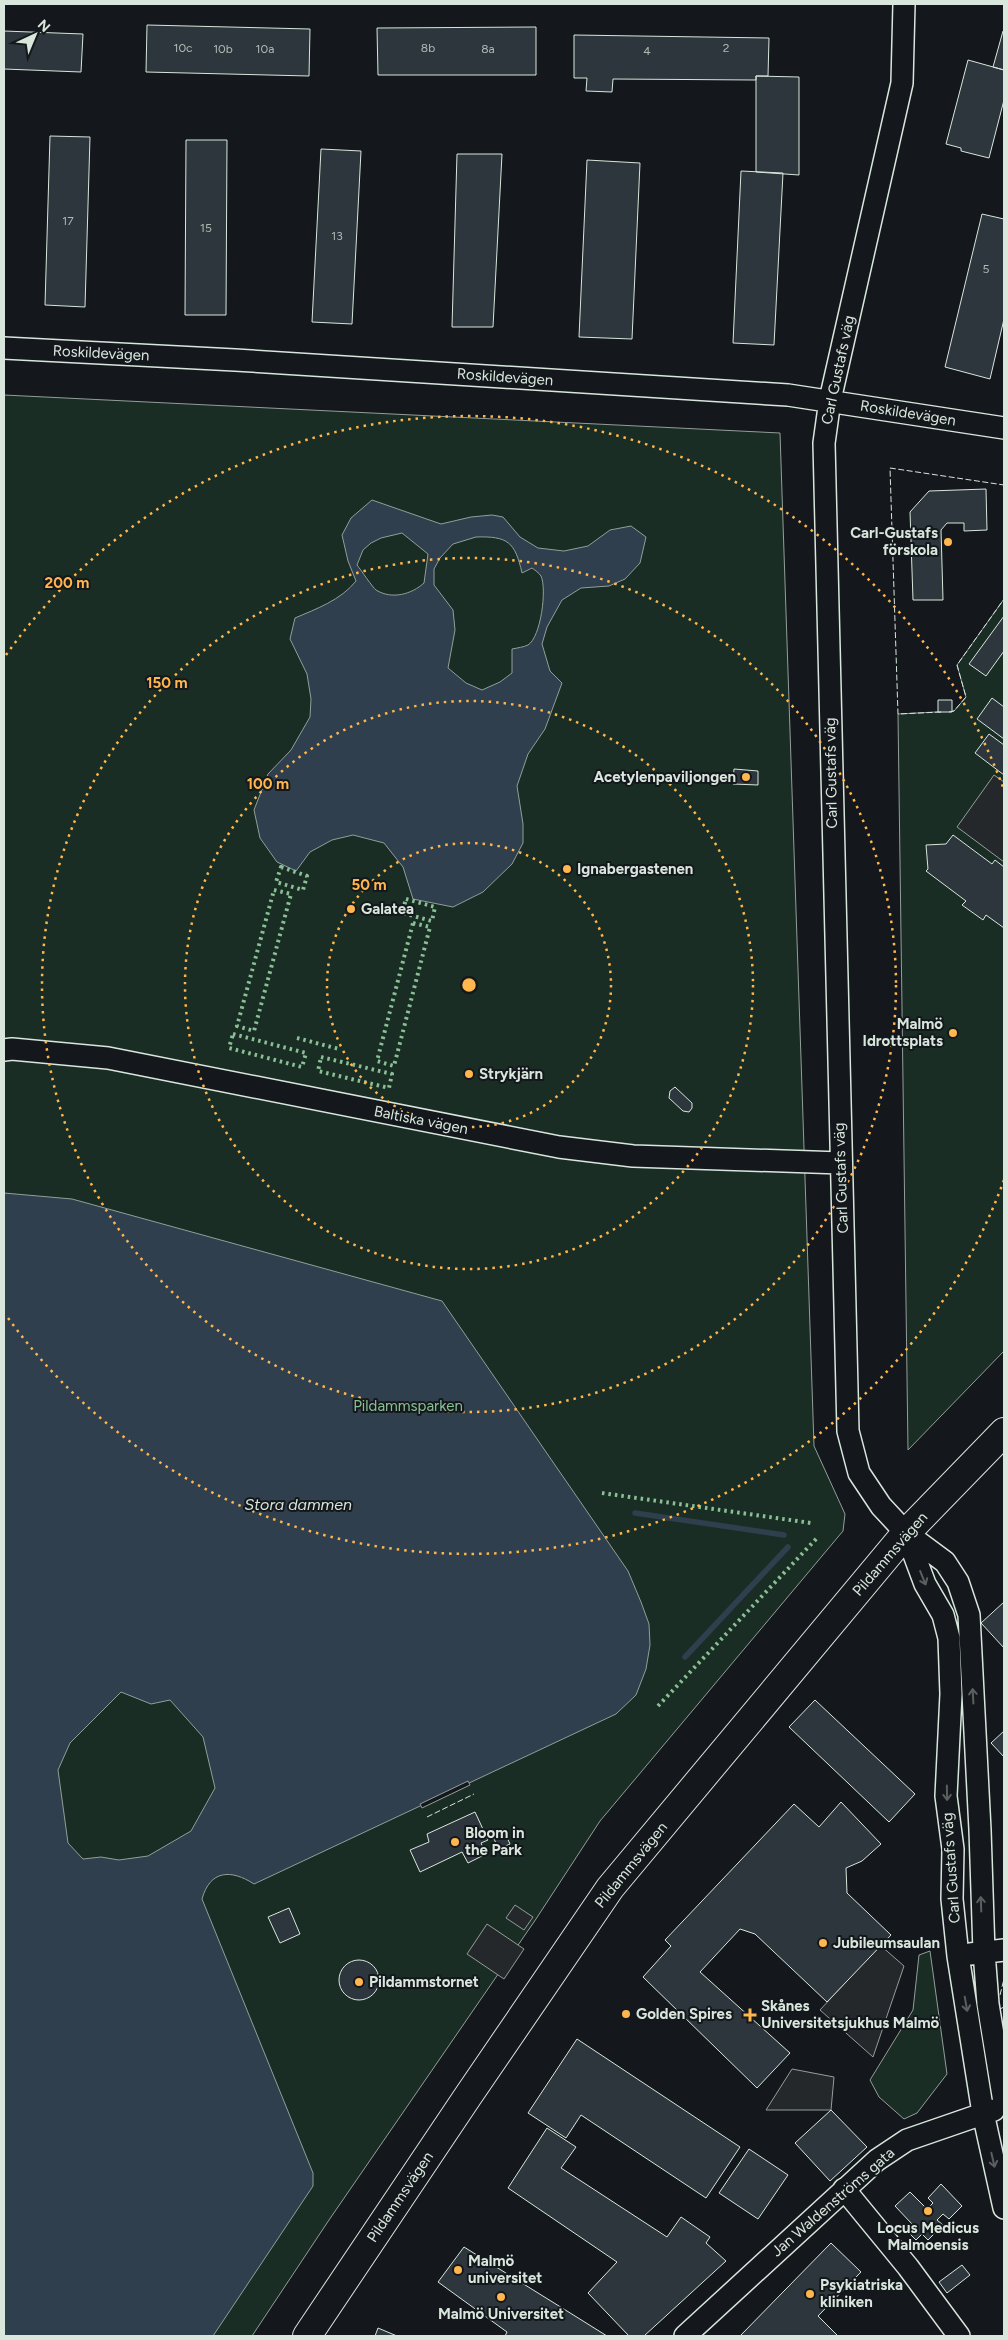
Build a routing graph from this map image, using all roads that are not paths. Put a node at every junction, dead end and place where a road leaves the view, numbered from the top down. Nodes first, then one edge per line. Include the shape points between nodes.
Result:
1 (904, 4) edge
2 (4, 348) edge
3 (830, 400) junction
4 (1004, 428) edge
5 (4, 1050) edge
6 (841, 1163) junction
7 (1004, 1432) edge
8 (906, 1533) junction
9 (994, 1951) edge
10 (958, 1956) junction
11 (1004, 2102) edge
12 (1004, 2108) edge
13 (982, 2113) junction
14 (844, 2189) junction
15 (1004, 2208) edge
16 (307, 2336) edge
17 (685, 2336) edge
18 (959, 2336) edge

1 - 3 street, Carl Gustafs väg via 902,83
2 - 3 street, Roskildevägen via 631,384
3 - 4 street, Roskildevägen
3 - 6 street, Carl Gustafs väg via 824,443
5 - 6 street, Baltiska vägen via 108,1058 559,1148 633,1156
6 - 8 street, Carl Gustafs väg via 848,1432 859,1473 881,1506
7 - 8 main road, Pildammsvägen
9 -> 8 street, Carl Gustafs väg via 980,1830 968,1615 958,1582 945,1562
8 -> 10 street, Carl Gustafs väg via 925,1584 943,1615 949,1638 951,1694 946,1796 953,1849 952,1900
8 - 16 main road, Pildammsvägen via 610,1888
9 - 10 street
9 - 11 street, Carl Gustafs väg via 988,2004
10 -> 13 street, Carl Gustafs väg
12 - 13 street, Jan Waldenströms gata
13 - 14 street, Jan Waldenströms gata via 906,2140
13 -> 15 street, Carl Gustafs väg
14 - 17 street, Jan Waldenströms gata
14 - 18 street

